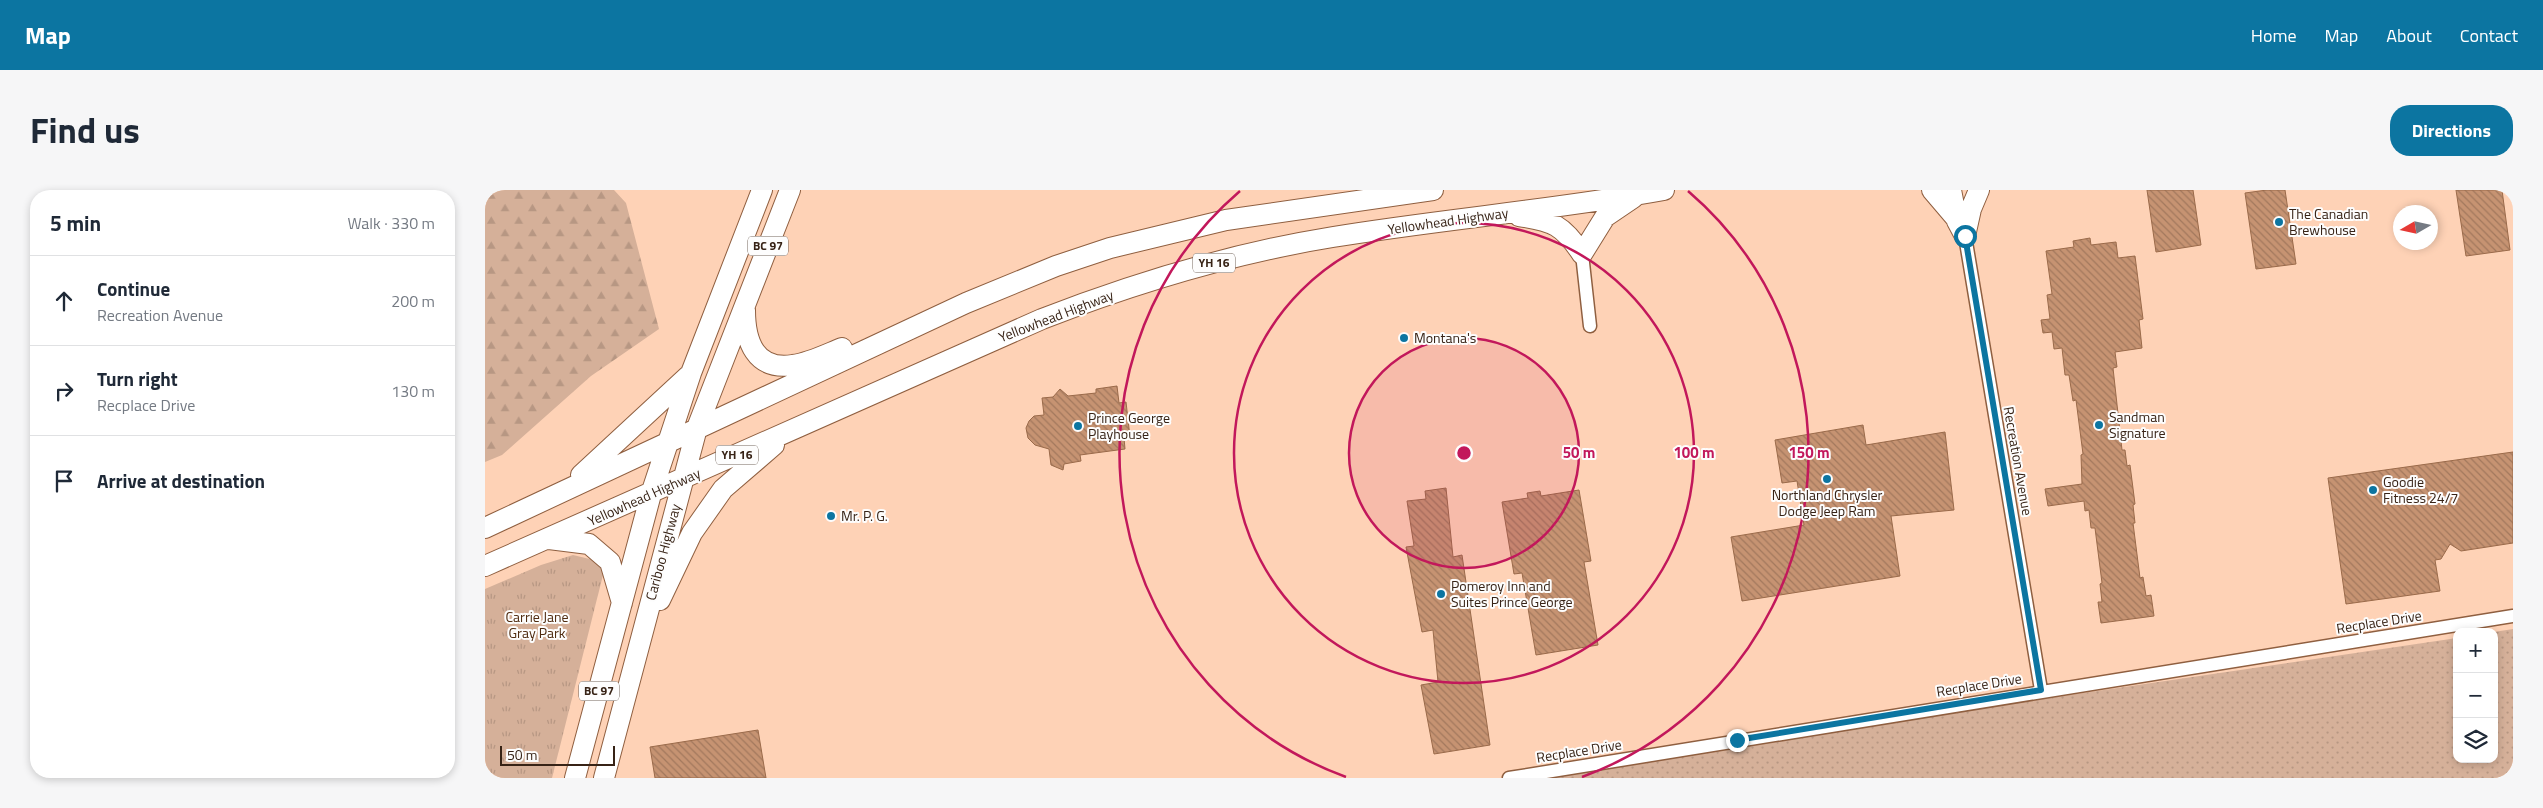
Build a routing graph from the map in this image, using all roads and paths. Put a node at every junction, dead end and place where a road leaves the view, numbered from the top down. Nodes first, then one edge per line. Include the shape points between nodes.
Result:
1 (762, 190) edge
2 (791, 190) edge
3 (1365, 190) edge
4 (1433, 190) edge
5 (1664, 190) edge
6 (1932, 190) edge
7 (1951, 190) edge
8 (1979, 190) edge
9 (1637, 195) junction
10 (1342, 203) junction
11 (1503, 213) junction
12 (1961, 229) junction
13 (1582, 254) junction
14 (745, 302) junction
15 (966, 303) junction
16 (1590, 326) dead end
17 (691, 373) junction
18 (697, 428) junction
19 (792, 430) junction
20 (668, 441) junction
21 (682, 479) junction
22 (563, 490) junction
23 (651, 494) junction
24 (485, 528) edge
25 (549, 539) junction
26 (485, 566) edge
27 (622, 603) junction
28 (2513, 616) edge
29 (640, 643) junction
30 (2041, 690) junction
31 (575, 778) edge
32 (604, 778) edge
33 (1509, 778) edge

1 - 17 highway, Cariboo Highway / BC 97
2 - 14 highway, Cariboo Highway / BC 97
3 - 10 highway
4 - 10 highway
5 - 9 highway, Yellowhead Highway / YH 16
6 - 12 highway
7 - 12 highway
8 - 12 highway
9 - 11 highway, Yellowhead Highway / YH 16
9 - 13 highway via 1605,217
10 - 15 highway via 1226,220 1110,248
11 - 13 highway via 1552,223 1569,234
11 - 19 highway, Yellowhead Highway / YH 16 via 1315,240 1149,281 1041,319
12 - 30 street, Recreation Avenue
13 - 16 street
14 - 15 highway via 745,331 749,344 762,360 784,366 795,365
14 - 18 highway, Cariboo Highway / BC 97
15 - 18 highway
17 - 20 highway, Cariboo Highway / BC 97
17 - 22 highway
18 - 20 highway
18 - 21 highway, Cariboo Highway / BC 97
19 - 21 highway, Yellowhead Highway / YH 16
19 - 29 highway via 723,489 692,533
20 - 22 highway
20 - 23 highway, Cariboo Highway / BC 97
21 - 23 highway, Yellowhead Highway / YH 16
21 - 29 highway, Cariboo Highway / BC 97
22 - 24 highway
23 - 25 highway, Yellowhead Highway / YH 16
23 - 27 highway, Cariboo Highway / BC 97
25 - 26 highway, Yellowhead Highway / YH 16
25 - 27 highway via 589,544 610,562
27 - 31 highway, Cariboo Highway / BC 97
28 - 30 street, Recplace Drive
29 - 32 highway, Cariboo Highway / BC 97
30 - 33 street, Recplace Drive

